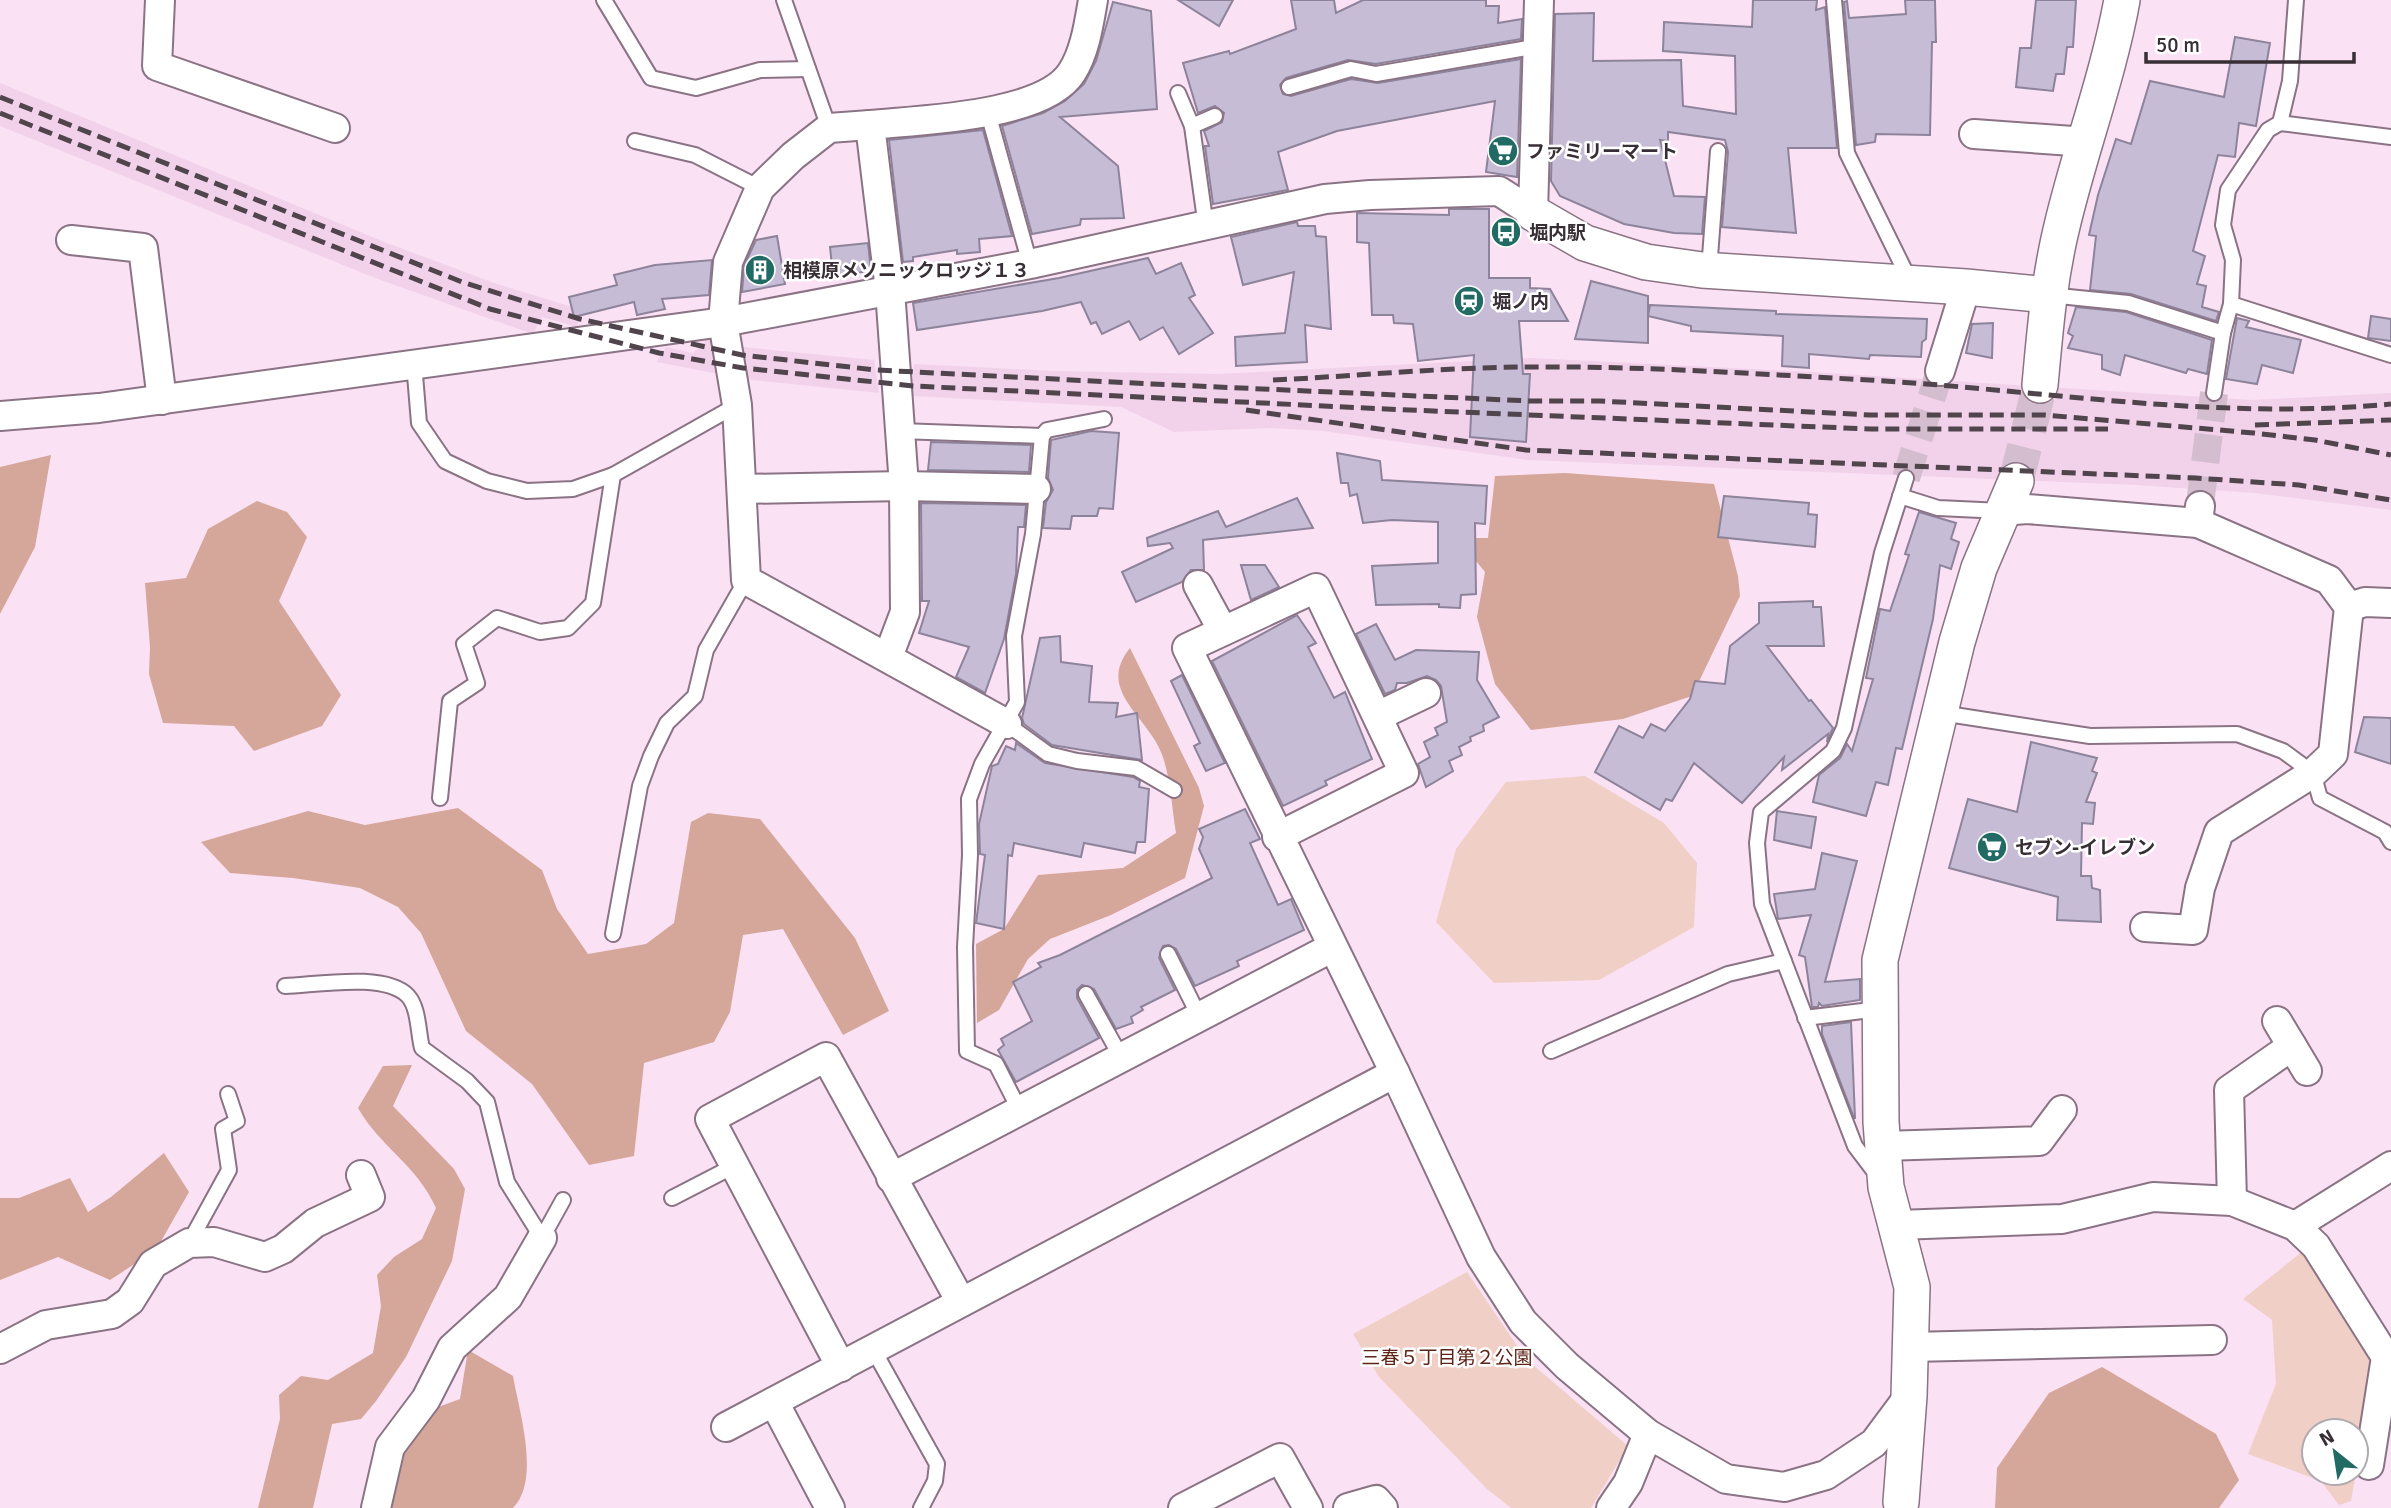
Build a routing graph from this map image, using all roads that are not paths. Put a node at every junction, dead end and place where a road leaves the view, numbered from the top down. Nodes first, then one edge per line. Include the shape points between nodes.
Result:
1 (160, 0) edge
2 (604, 0) edge
3 (785, 0) edge
4 (1093, 0) edge
5 (1539, 0) edge
6 (1834, 0) edge
7 (2122, 0) edge
8 (2296, 0) edge
9 (1539, 46) junction
10 (808, 69) junction
11 (1289, 87) dead end
12 (1178, 93) dead end
13 (988, 113) junction
14 (1215, 116) dead end
15 (2280, 123) junction
16 (870, 125) junction
17 (1192, 126) junction
18 (335, 128) dead end
19 (829, 128) junction
20 (1974, 134) dead end
21 (2391, 137) edge
22 (635, 141) dead end
23 (2087, 142) junction
24 (1718, 151) dead end
25 (760, 188) junction
26 (1533, 213) junction
27 (1206, 227) junction
28 (71, 240) dead end
29 (1030, 264) junction
30 (1709, 271) junction
31 (1910, 283) junction
32 (1966, 286) junction
33 (890, 290) junction
34 (2048, 295) junction
35 (2231, 304) junction
36 (723, 322) junction
37 (2223, 333) junction
38 (2391, 355) edge
39 (414, 363) junction
40 (1940, 371) tunnel mouth
41 (2040, 385) tunnel mouth
42 (2214, 393) tunnel mouth
43 (162, 400) junction
44 (737, 405) junction
45 (0, 416) edge
46 (1104, 419) dead end
47 (900, 431) junction
48 (1042, 436) junction
49 (613, 475) junction
50 (1906, 478) tunnel mouth
51 (904, 485) junction
52 (743, 489) junction
53 (1036, 489) junction
54 (1900, 496) junction
55 (2009, 496) junction
56 (747, 580) junction
57 (1198, 585) dead end
58 (2391, 603) edge
59 (2349, 607) junction
60 (1223, 632) junction
61 (888, 657) junction
62 (1426, 693) dead end
63 (1940, 712) junction
64 (1378, 716) junction
65 (1007, 724) junction
66 (2313, 773) junction
67 (1174, 790) dead end
68 (440, 798) dead end
69 (1277, 837) junction
70 (2391, 842) edge
71 (2145, 927) dead end
72 (612, 934) dead end
73 (1331, 948) junction
74 (1168, 954) dead end
75 (1784, 961) junction
76 (285, 986) dead end
77 (1086, 994) dead end
78 (1879, 1009) junction
79 (1199, 1016) junction
80 (1805, 1018) junction
81 (2277, 1021) dead end
82 (2292, 1046) junction
83 (1551, 1051) dead end
84 (1121, 1057) junction
85 (2308, 1071) dead end
86 (1395, 1073) junction
87 (228, 1094) dead end
88 (1019, 1109) junction
89 (2062, 1110) dead end
90 (1883, 1146) junction
91 (734, 1166) junction
92 (2391, 1166) edge
93 (361, 1175) dead end
94 (891, 1178) junction
95 (1886, 1187) junction
96 (672, 1198) dead end
97 (563, 1200) dead end
98 (2232, 1201) junction
99 (1898, 1225) junction
100 (2295, 1226) junction
101 (542, 1238) junction
102 (189, 1243) junction
103 (961, 1302) junction
104 (2212, 1340) dead end
105 (1910, 1347) junction
106 (0, 1349) edge
107 (873, 1349) junction
108 (2389, 1356) edge
109 (841, 1367) junction
110 (1909, 1396) junction
111 (774, 1402) junction
112 (726, 1427) dead end
113 (1648, 1434) junction
114 (2370, 1460) edge
115 (1901, 1502) dead end
116 (376, 1508) edge
117 (830, 1508) edge
118 (922, 1508) edge
119 (1182, 1508) edge
120 (1308, 1508) edge
121 (1348, 1508) edge
122 (1383, 1508) edge
123 (1611, 1508) edge

1 - 18 street via 157,65
2 - 10 lane via 651,78 696,88 760,70
3 - 10 lane
4 - 13 street via 1072,73 1044,95
5 - 9 street
6 - 31 lane via 1847,153
7 - 23 street
8 - 15 lane via 2290,81
9 - 11 lane via 1376,75 1352,69
9 - 26 street
10 - 19 lane
12 - 17 lane
13 - 16 street
13 - 29 lane
14 - 17 lane
15 - 21 lane
15 - 35 lane via 2268,130 2228,190 2223,225 2234,260
16 - 19 street
16 - 33 street
17 - 27 lane
19 - 25 street
20 - 23 street
22 - 25 lane via 695,155
23 - 34 street via 2064,217
24 - 30 lane
25 - 36 street via 728,262
26 - 27 street via 1499,191 1370,195 1325,200
26 - 30 street via 1585,243 1646,262
27 - 29 street
28 - 43 street via 143,247
29 - 33 street
30 - 31 street
31 - 32 street
32 - 34 street
32 - 40 street
33 - 36 street
33 - 47 street
34 - 37 lane via 2128,303
34 - 41 street
35 - 37 lane
35 - 38 lane
36 - 39 street
36 - 44 street
37 - 42 lane
39 - 43 street
39 - 49 lane via 419,423 445,461 487,481 527,491 573,489
43 - 45 street
44 - 49 lane
44 - 52 street
46 - 48 lane via 1047,430
47 - 48 lane
47 - 51 street
48 - 53 lane
49 - 68 lane via 593,603 568,628 540,632 497,618 464,644 477,684 450,701
50 - 54 lane
51 - 52 street
51 - 53 street
51 - 61 street via 905,612
52 - 56 street
53 - 65 lane via 1033,534 1014,636 1017,702
54 - 55 lane via 1938,508
54 - 75 lane via 1882,553 1844,728 1833,751 1761,812 1757,843 1762,904
55 - 59 street via 2027,509 2199,513 2329,580
55 - 63 street via 1979,568
56 - 61 street
56 - 72 lane via 706,650 695,696 667,723 650,756 640,786
57 - 60 street
58 - 59 street
59 - 66 street via 2333,754
60 - 64 street via 1316,588
60 - 69 street via 1187,648
61 - 65 street
62 - 64 street
63 - 66 lane via 2090,736 2237,734 2283,751
63 - 78 street via 1880,960
64 - 69 street via 1404,773
65 - 67 lane via 1048,754 1136,768
65 - 88 lane via 982,764 969,799 967,1051 996,1064
66 - 70 lane via 2320,798 2385,832
66 - 71 street via 2219,832 2200,888 2193,930
69 - 73 street
73 - 79 street
73 - 86 street
74 - 79 lane
75 - 80 lane
75 - 83 lane via 1728,974
76 - 101 lane via 383,982 407,996 416,1011 422,1048 467,1081 486,1102 507,1182
77 - 84 lane
78 - 80 lane
78 - 90 street
79 - 84 street
80 - 95 lane via 1855,1146
81 - 82 street
82 - 85 street
82 - 98 street via 2229,1090
84 - 88 street
86 - 103 street
86 - 113 street via 1481,1257 1523,1322
87 - 102 lane via 237,1121 223,1129 229,1170
88 - 94 street
89 - 90 street via 2039,1142
90 - 95 street
91 - 94 street via 710,1119 826,1057
91 - 96 lane
91 - 109 street
92 - 100 street
93 - 102 street via 370,1197 315,1223 283,1249 265,1257 214,1242
94 - 103 street
95 - 99 street
97 - 101 lane
98 - 99 street via 2153,1197 2062,1219
98 - 100 street
99 - 105 street via 1912,1287
100 - 108 street via 2316,1246
101 - 116 street via 509,1297 452,1348 426,1399 390,1447
102 - 106 street via 153,1264 130,1301 112,1314 46,1325
103 - 107 street
104 - 105 street
105 - 110 street
107 - 109 street
107 - 118 lane via 937,1464 935,1481
108 - 114 street
109 - 111 street
110 - 113 street via 1874,1443 1826,1475 1784,1487 1726,1479
110 - 115 street
111 - 112 street
111 - 117 street
113 - 123 street via 1628,1483
119 - 120 street via 1280,1458
121 - 122 street via 1377,1500

